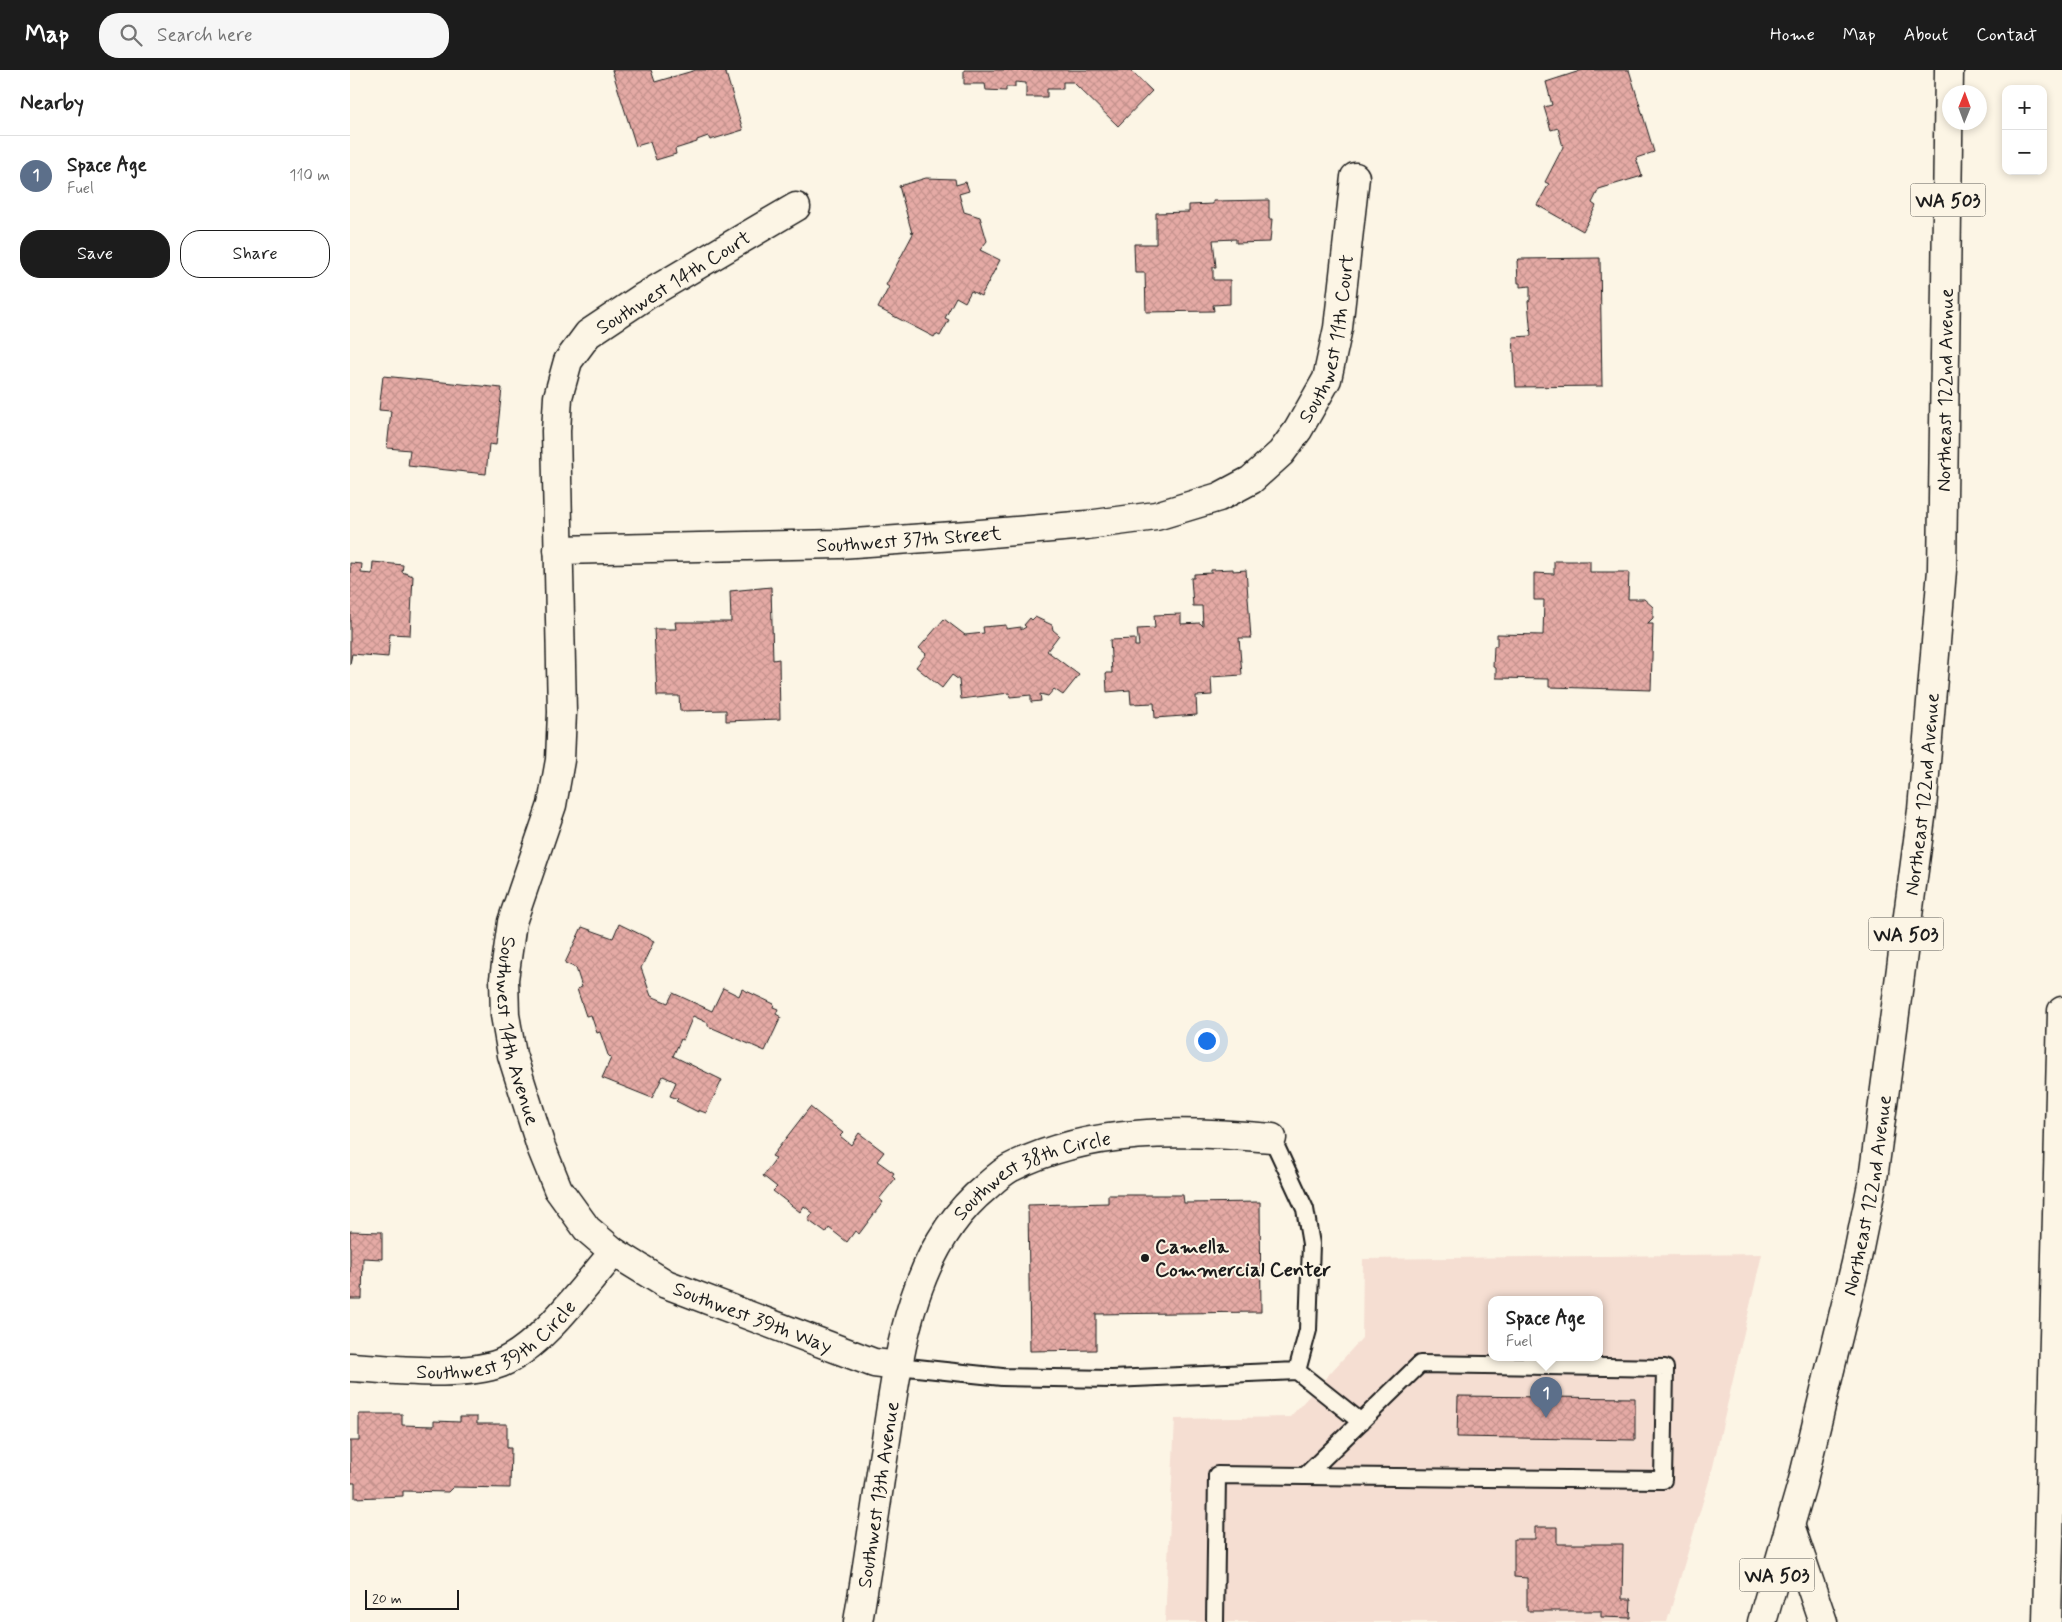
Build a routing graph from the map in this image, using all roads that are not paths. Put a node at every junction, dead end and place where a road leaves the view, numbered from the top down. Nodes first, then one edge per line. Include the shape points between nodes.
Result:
1 (1950, 70) edge
2 (1355, 177) dead end
3 (796, 207) dead end
4 (1251, 480) joint
5 (558, 550) junction
6 (2062, 1011) edge
7 (1272, 1138) joint
8 (2060, 1229) edge
9 (614, 1252) junction
10 (898, 1366) junction
11 (350, 1367) edge
12 (1297, 1371) junction
13 (1361, 1422) junction
14 (1305, 1476) junction
15 (1790, 1528) junction
16 (858, 1622) edge
17 (1215, 1622) edge
18 (1762, 1622) edge
19 (1823, 1622) edge
20 (2047, 1622) edge

1 - 15 main road, Northeast 122nd Avenue / WA 503 via 1942,570 1922,810 1873,1180 1843,1319
2 - 4 main road, Southwest 11th Court via 1338,328 1327,379 1287,446
3 - 5 main road, Southwest 14th Court via 618,312 588,334 568,361 558,398 556,431
4 - 5 main road, Southwest 37th Street via 1219,497 1156,516 1087,525 840,544
5 - 9 main road, Southwest 14th Avenue via 560,760 552,805 512,922 504,979 506,1015 512,1054 541,1147 558,1189 587,1229
6 - 8 main road
7 - 10 main road, Southwest 38th Circle via 1213,1133 1106,1138 1053,1149 1008,1169 957,1215 936,1248 916,1293
7 - 12 lane via 1305,1209 1311,1244 1308,1330
8 - 20 main road
9 - 10 main road, Southwest 39th Way via 666,1284 874,1363
9 - 11 main road, Southwest 39th Circle via 543,1332 523,1351 501,1363 457,1371
10 - 12 lane via 1002,1377 1112,1379
10 - 16 main road, Southwest 13th Avenue
12 - 13 lane
13 - 14 lane
13 - 14 lane via 1420,1364 1664,1368 1663,1480
14 - 17 lane via 1217,1475
15 - 18 main road, Northeast 122nd Avenue / WA 503
15 - 19 main road

